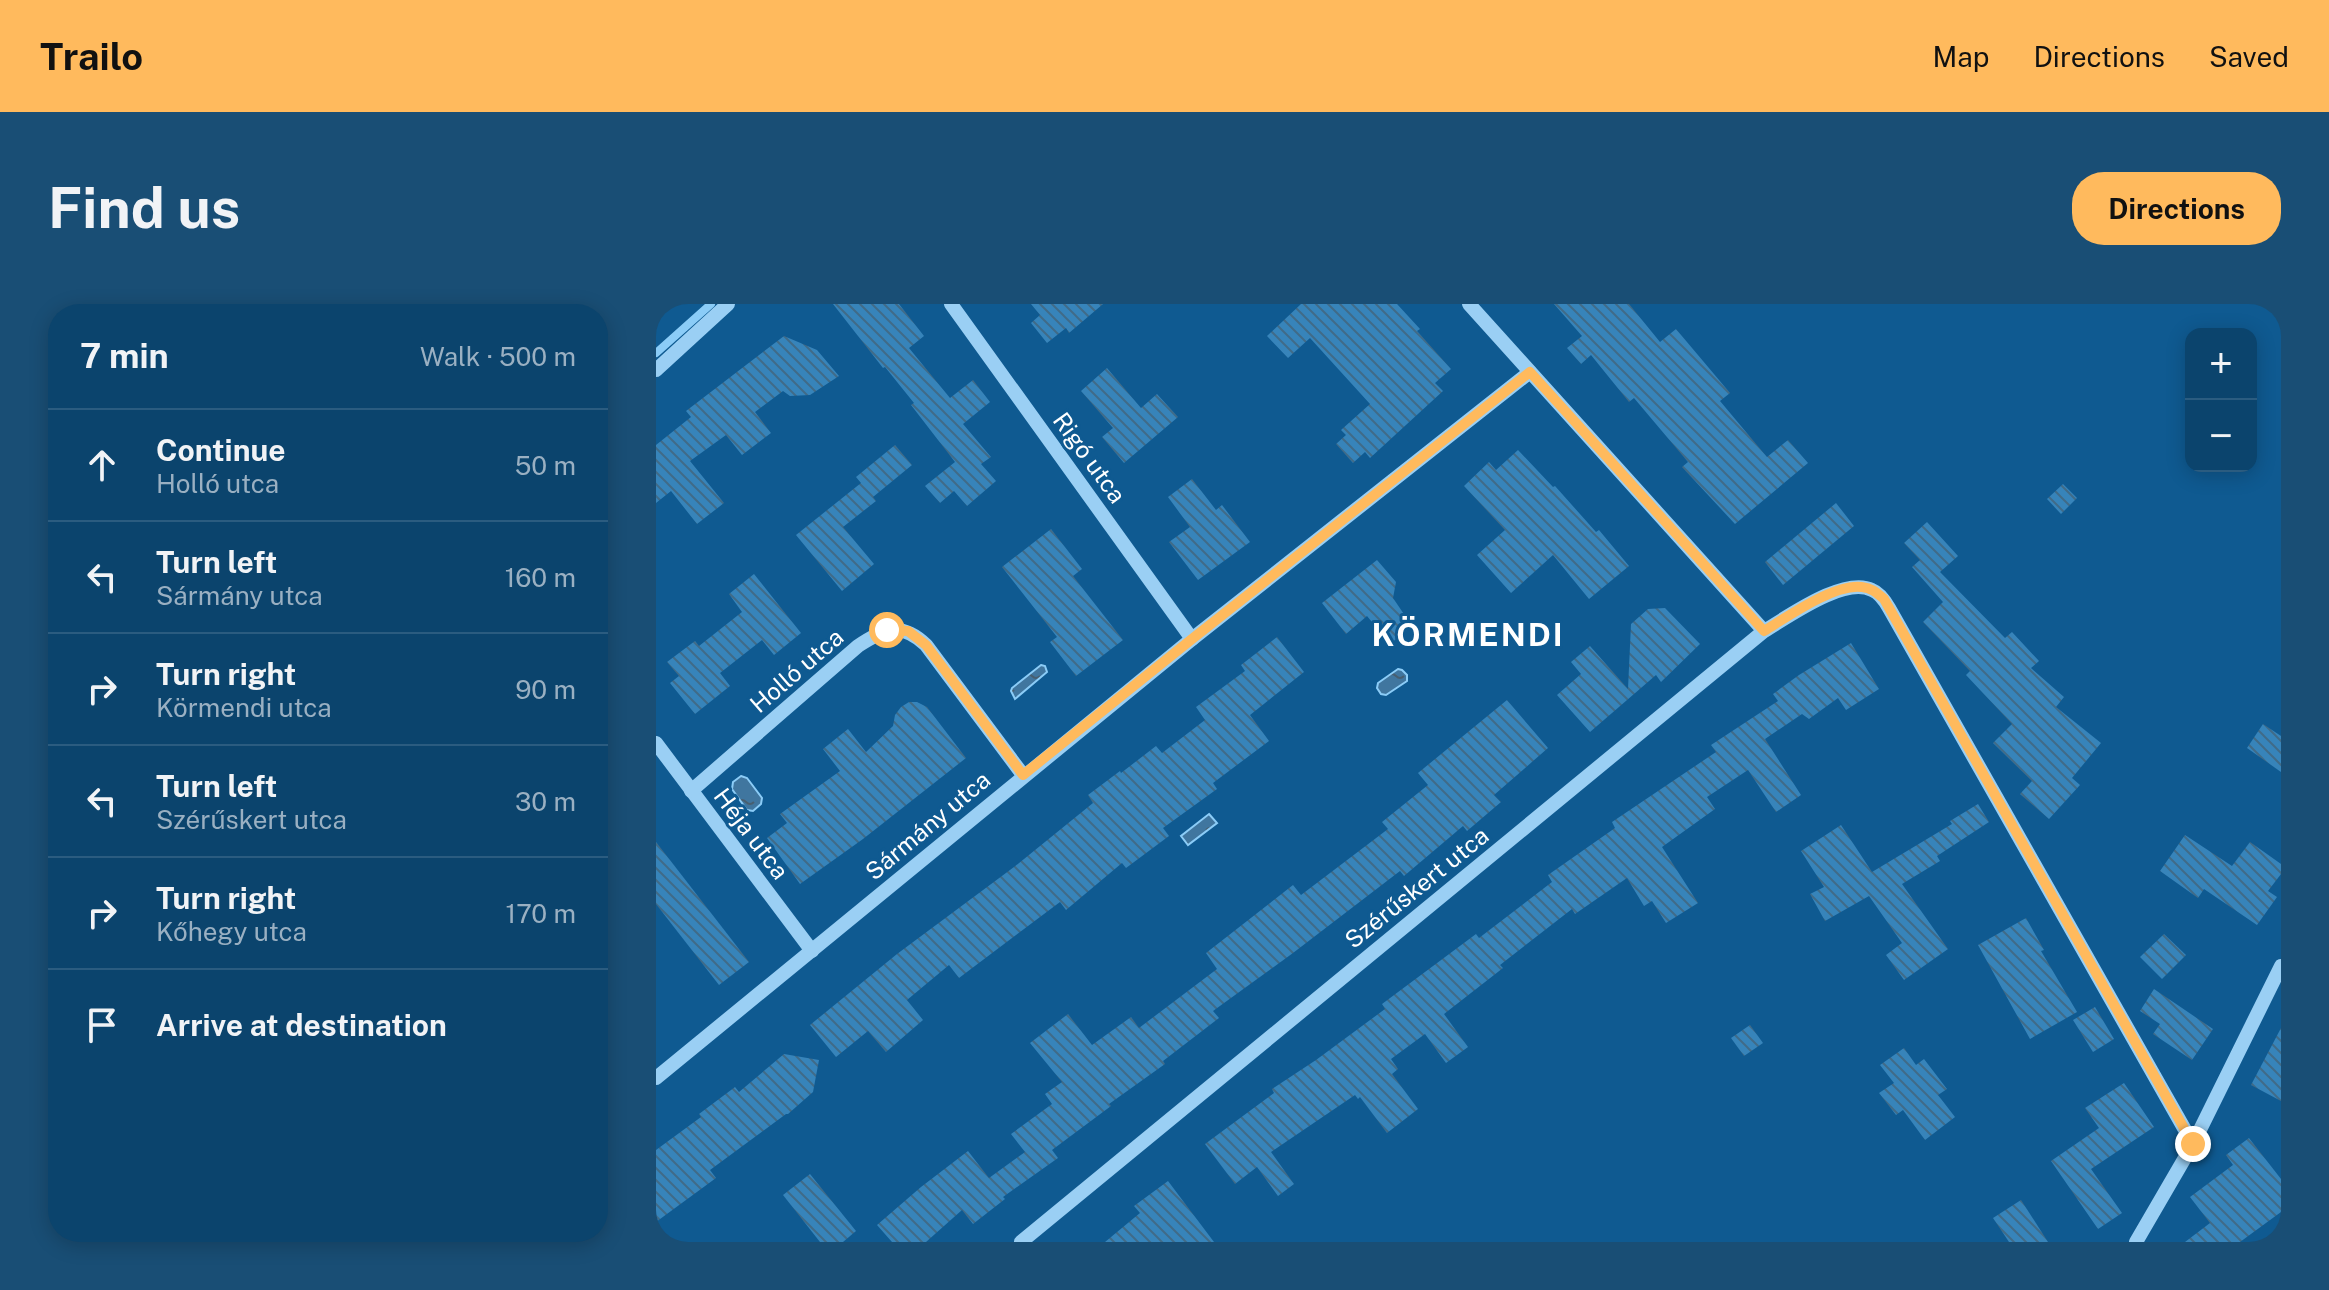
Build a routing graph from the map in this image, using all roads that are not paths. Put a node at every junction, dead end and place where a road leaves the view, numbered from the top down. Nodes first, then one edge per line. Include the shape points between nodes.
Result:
1 (728, 304) edge
2 (951, 304) edge
3 (1469, 304) edge
4 (656, 370) edge
5 (1530, 372) junction
6 (1764, 631) junction
7 (1192, 639) junction
8 (656, 743) edge
9 (1023, 775) junction
10 (691, 791) junction
11 (812, 951) junction
12 (2281, 966) edge
13 (656, 1078) edge
14 (2193, 1144) junction
15 (1021, 1242) edge
16 (2136, 1242) edge

1 - 4 street
2 - 7 street, Rigó utca
3 - 5 street
5 - 6 street
5 - 7 street, Sármány utca
6 - 14 street, Szérűskert utca via 1819,599 1852,587 1874,590 1884,599
6 - 15 street, Szérűskert utca
7 - 9 street, Sármány utca
8 - 10 street, Héja utca
9 - 10 street, Holló utca via 926,645 898,629 858,646
9 - 11 street, Sármány utca
10 - 11 street, Héja utca
11 - 13 street, Sármány utca
12 - 14 street
14 - 16 street

